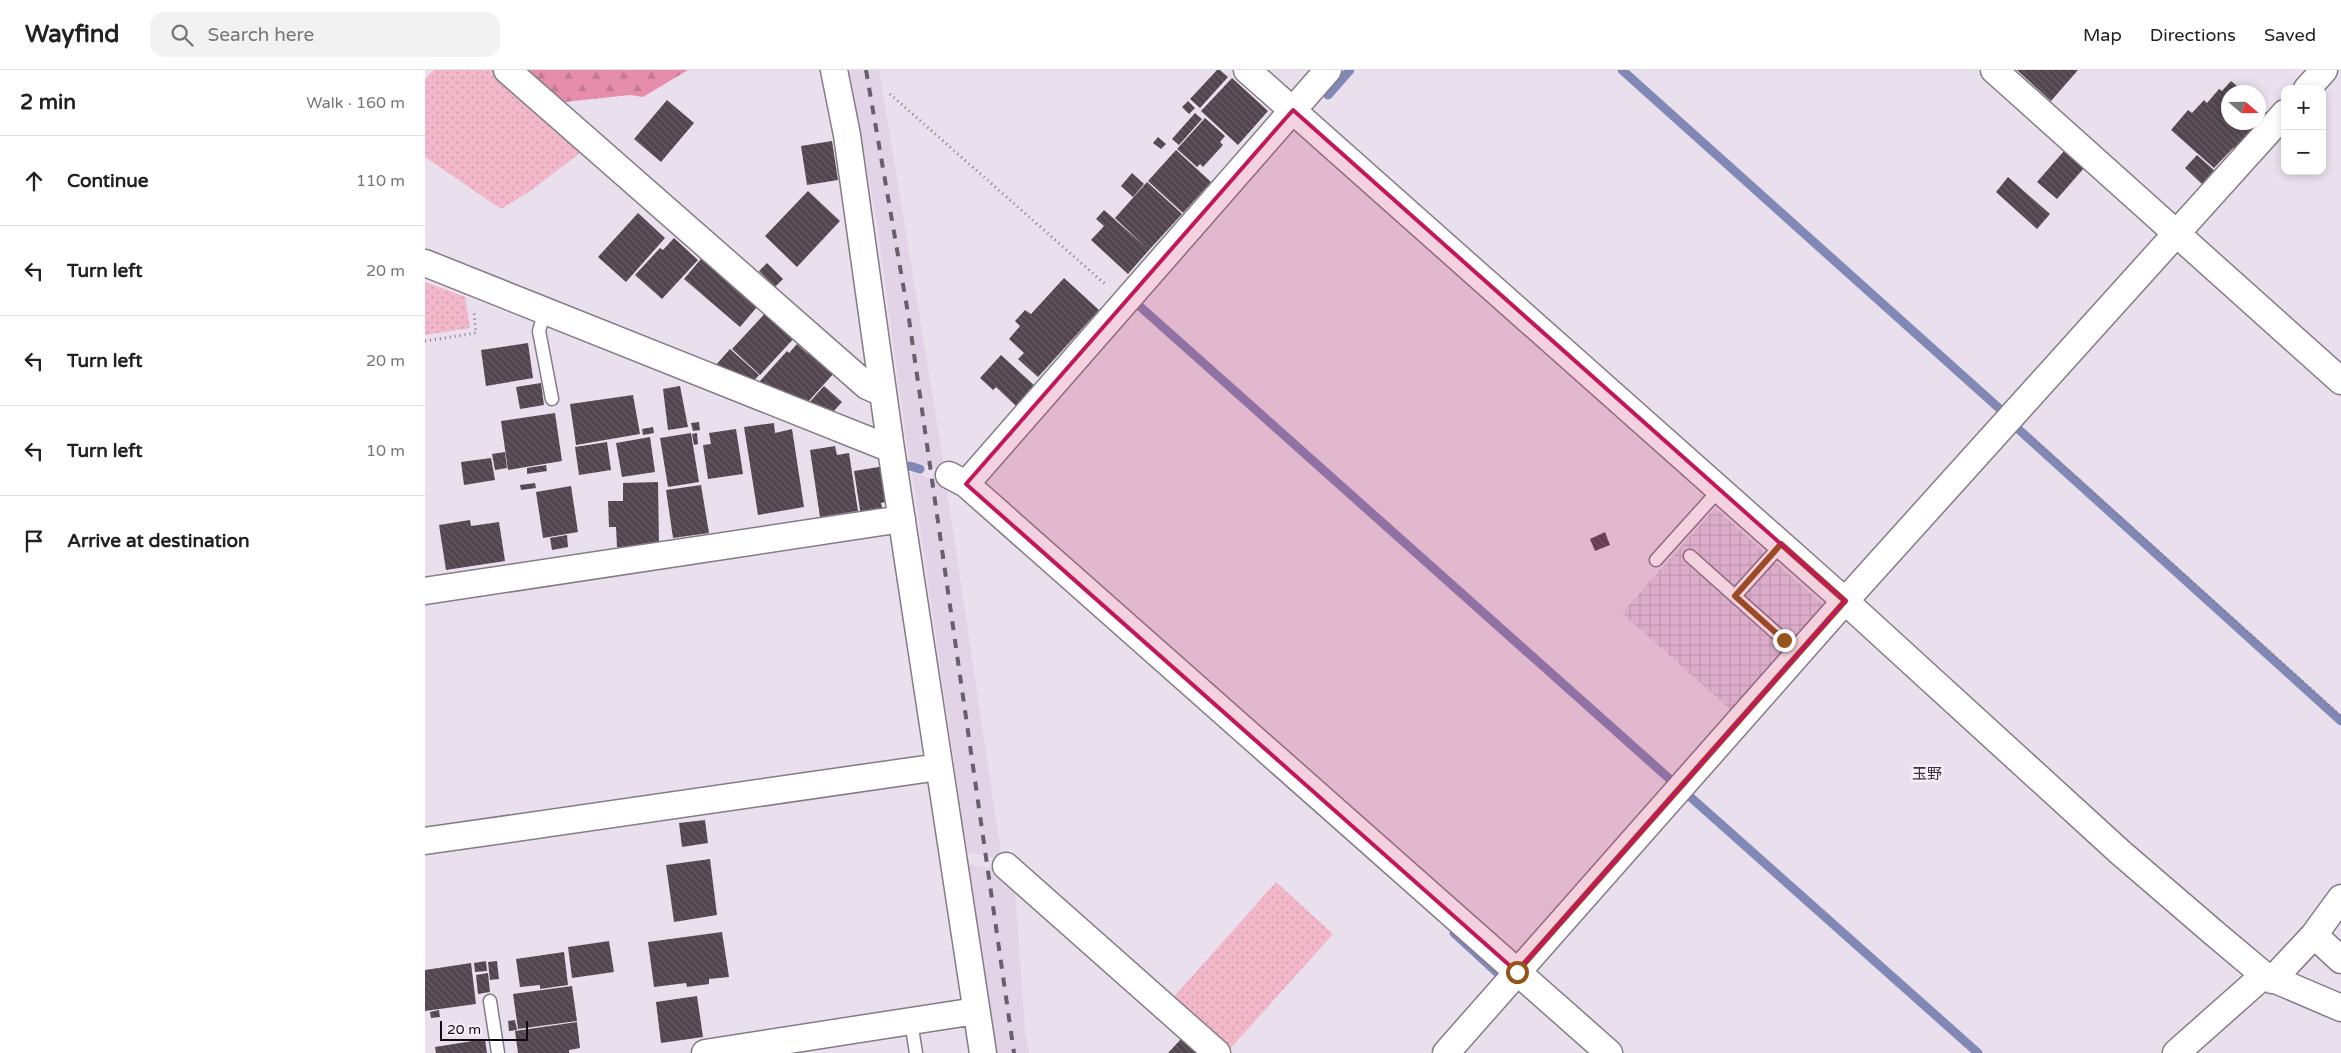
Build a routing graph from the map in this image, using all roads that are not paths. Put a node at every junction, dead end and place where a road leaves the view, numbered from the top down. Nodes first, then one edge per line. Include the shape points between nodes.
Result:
1 (507, 70) edge
2 (834, 70) edge
3 (1247, 70) edge
4 (1328, 70) edge
5 (1993, 70) edge
6 (2324, 70) edge
7 (2311, 85) edge
8 (1293, 110) junction
9 (2281, 117) edge
10 (2176, 234) junction
11 (425, 263) edge
12 (545, 310) junction
13 (2341, 381) edge
14 (883, 393) junction
15 (552, 399) dead end
16 (891, 449) junction
17 (1719, 490) junction
18 (902, 520) junction
19 (1781, 544) junction
20 (1690, 556) dead end
21 (1656, 560) dead end
22 (425, 591) edge
23 (1735, 596) junction
24 (1845, 601) junction
25 (1784, 640) dead end
26 (939, 767) junction
27 (425, 841) edge
28 (1007, 866) dead end
29 (2341, 898) edge
30 (2314, 935) junction
31 (2341, 960) edge
32 (1517, 972) junction
33 (2268, 977) junction
34 (490, 1001) dead end
35 (2341, 1008) edge
36 (977, 1011) junction
37 (911, 1022) junction
38 (735, 1051) edge
39 (498, 1053) edge
40 (705, 1053) edge
41 (916, 1053) edge
42 (983, 1053) edge
43 (1217, 1053) edge
44 (1446, 1053) edge
45 (1609, 1053) edge
46 (2176, 1053) edge

1 - 14 street via 867,386
2 - 14 street via 847,135
3 - 8 street
4 - 8 street
5 - 10 street
6 - 7 street
8 - 17 street
8 - 32 street via 1125,302 958,479
9 - 10 street
10 - 13 street
10 - 24 street
11 - 12 street
12 - 15 lane via 539,331
12 - 16 street
14 - 16 street
16 - 18 street
17 - 19 street
17 - 21 lane
18 - 22 street
18 - 26 street
19 - 23 lane
19 - 24 street
20 - 23 lane
23 - 25 lane
24 - 32 street
24 - 33 street via 2121,853
26 - 27 street
26 - 36 street
28 - 43 street
29 - 30 street
30 - 31 street
30 - 33 street
32 - 44 street
32 - 45 street
33 - 35 street
33 - 46 street
34 - 39 lane
36 - 37 street
36 - 42 street
37 - 38 street
37 - 41 lane
38 - 40 street

